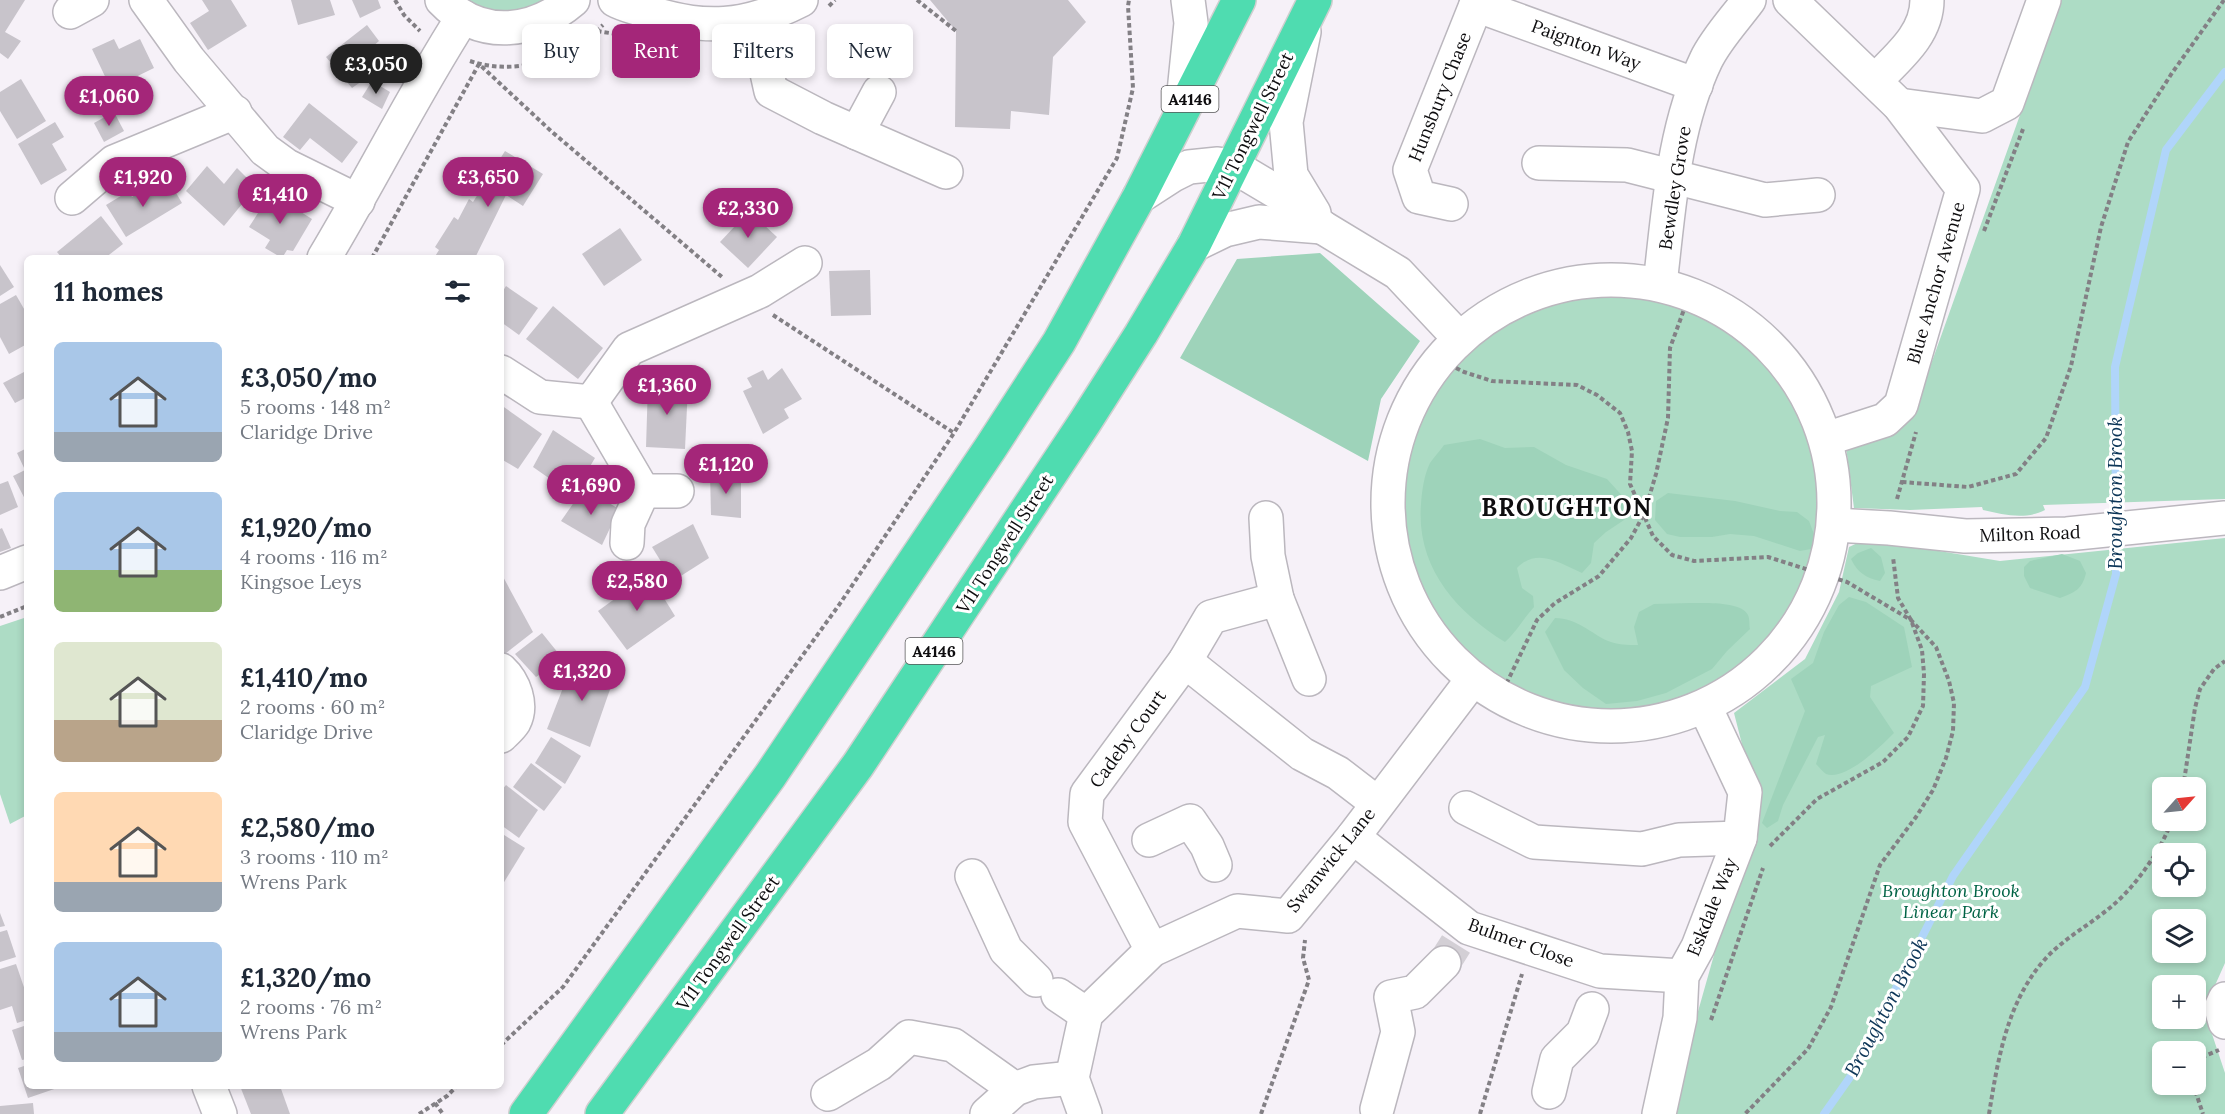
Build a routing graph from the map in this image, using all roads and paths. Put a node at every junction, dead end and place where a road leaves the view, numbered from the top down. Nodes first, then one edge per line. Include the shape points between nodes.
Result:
1 (146, 0) edge
2 (573, 0) edge
3 (615, 0) edge
4 (801, 0) edge
5 (917, 0) edge
6 (1129, 0) edge
7 (1188, 0) edge
8 (1239, 0) edge
9 (1749, 0) edge
10 (1790, 0) edge
11 (1927, 0) edge
12 (2044, 0) edge
13 (2224, 0) edge
14 (1477, 2) edge
15 (1311, 8) edge
16 (452, 9) edge
17 (755, 19) junction
18 (956, 31) dead end
19 (1875, 81) junction
20 (1696, 85) junction
21 (879, 92) dead end
22 (1899, 105) junction
23 (235, 112) junction
24 (1181, 116) junction
25 (2025, 124) dead end
26 (857, 133) junction
27 (1539, 163) dead end
28 (1233, 166) junction
29 (946, 172) dead end
30 (1674, 175) junction
31 (1818, 195) dead end
32 (1139, 197) junction
33 (72, 198) dead end
34 (358, 201) junction
35 (1451, 204) dead end
36 (1322, 227) junction
37 (1983, 233) dead end
38 (1194, 245) junction
39 (326, 255) edge
40 (374, 255) edge
41 (805, 263) dead end
42 (1675, 289) junction
43 (745, 297) junction
44 (1450, 348) junction
45 (504, 374) edge
46 (591, 402) junction
47 (1919, 421) dead end
48 (954, 433) junction
49 (1826, 439) junction
50 (1902, 482) junction
51 (643, 491) junction
52 (676, 491) dead end
53 (1644, 514) junction
54 (1266, 518) dead end
55 (2225, 518) edge
56 (1834, 525) junction
57 (1889, 528) junction
58 (627, 543) dead end
59 (24, 563) edge
60 (0, 573) edge
61 (1824, 575) junction
62 (1277, 599) junction
63 (24, 607) edge
64 (0, 617) edge
65 (1911, 620) junction
66 (1185, 661) junction
67 (2225, 661) edge
68 (504, 673) edge
69 (1309, 679) dead end
70 (1473, 679) junction
71 (1500, 697) junction
72 (1705, 707) junction
73 (504, 733) edge
74 (2185, 777) edge
75 (1377, 803) junction
76 (1466, 808) dead end
77 (2166, 831) edge
78 (1353, 837) junction
79 (1740, 838) junction
80 (1149, 840) dead end
81 (1767, 855) dead end
82 (1763, 867) dead end
83 (972, 876) dead end
84 (1237, 911) junction
85 (1305, 939) dead end
86 (1456, 945) junction
87 (1530, 947) junction
88 (1152, 950) junction
89 (1682, 976) junction
90 (2225, 999) edge
91 (1592, 1009) dead end
92 (1086, 1014) junction
93 (2225, 1022) edge
94 (1710, 1025) dead end
95 (504, 1042) edge
96 (2225, 1048) edge
97 (2206, 1056) edge
98 (1072, 1078) junction
99 (210, 1089) edge
100 (454, 1089) edge
101 (1015, 1089) junction
102 (1549, 1092) dead end
103 (828, 1094) dead end
104 (2197, 1095) edge
105 (435, 1103) junction
106 (1377, 1109) dead end
107 (220, 1114) edge
108 (419, 1114) edge
109 (443, 1114) edge
110 (526, 1114) edge
111 (602, 1114) edge
112 (987, 1114) edge
113 (1084, 1114) edge
114 (1261, 1114) edge
115 (1480, 1114) edge
116 (1659, 1114) edge
117 (1745, 1114) edge
118 (1989, 1114) edge
119 (2203, 1114) edge

1 - 23 street via 189,60
2 - 16 street via 549,18 521,28 481,25
3 - 17 street via 675,21 727,24
4 - 17 street
5 - 18 path
6 - 48 path via 1133,88 1117,158
7 - 24 street via 1191,23
8 - 24 highway, A4146
9 - 20 street, Bewdley Grove via 1707,58
10 - 19 street, Blue Anchor Avenue
11 - 19 street via 1927,11 1915,39
12 - 22 street via 2007,103 1982,116
13 - 50 path via 2128,142 2101,227 2071,366 2046,438 2016,474 1968,487
14 - 20 street, Paignton Way
14 - 35 street, Hunsbury Chase via 1410,170 1419,197
15 - 28 highway, V11 Tongwell Street / A4146
15 - 36 street via 1286,122 1291,175
16 - 34 street via 431,66
17 - 26 street via 771,91
19 - 22 street, Blue Anchor Avenue
20 - 30 street, Bewdley Grove via 1678,146
21 - 26 street
22 - 49 street, Blue Anchor Avenue via 1963,189 1901,405 1885,420
23 - 33 street via 114,162
23 - 34 street via 265,150 286,166
24 - 32 highway, A4146
25 - 37 path
26 - 29 street
27 - 30 street via 1628,165
28 - 32 street via 1189,167
28 - 36 street via 1290,200
28 - 38 highway, V11 Tongwell Street / A4146
30 - 31 street via 1765,200
30 - 42 street, Bewdley Grove
32 - 110 highway, A4146 via 1059,342 991,447 770,776
34 - 39 street
36 - 38 street via 1259,222 1225,230
36 - 44 street via 1398,273
38 - 111 highway, V11 Tongwell Street / A4146 via 1085,422 858,765
40 - 43 path via 479,64
41 - 43 street
42 - 44 street via 1605,279 1550,287 1503,307
42 - 49 street via 1726,310 1770,345 1804,389
42 - 53 path via 1668,418
43 - 46 street via 629,349
43 - 48 path
44 - 53 path via 1464,372 1492,381 1577,385 1620,413 1632,451 1630,483
44 - 70 street via 1422,383 1403,420 1390,470 1389,524 1399,572 1428,631
45 - 46 street via 540,397
46 - 51 street
47 - 50 path
48 - 95 path via 839,605 563,987
49 - 56 street via 1834,482
50 - 57 path
51 - 52 street
51 - 58 street via 628,525
53 - 61 path via 1653,536 1672,555 1694,561 1768,557
53 - 71 path via 1631,538 1599,576 1555,603 1537,621
54 - 62 street via 1268,556
55 - 57 street, Milton Road via 2067,534 1965,536
56 - 57 street, Milton Road
56 - 61 street
57 - 65 path via 1898,598
59 - 60 street
61 - 65 path via 1847,582
61 - 72 street via 1804,618 1764,668
62 - 66 street, Cadeby Court via 1211,617
62 - 69 street
63 - 64 path
65 - 81 path via 1922,651 1924,674 1923,706 1908,737 1883,762 1816,800 1771,844
65 - 117 path via 1936,647 1949,681 1954,722 1946,758 1917,817 1880,865 1832,1007 1808,1049
66 - 75 street via 1302,754 1338,772
66 - 88 street, Cadeby Court via 1087,794 1085,822
67 - 74 path via 2200,689
68 - 73 street via 518,701 514,722
70 - 71 street
70 - 75 street, Swanwick Lane
71 - 72 street via 1538,715 1578,725 1635,726
72 - 79 street, Eskdale Way via 1745,792
75 - 78 street, Swanwick Lane
76 - 79 street via 1534,842 1642,849 1679,840
77 - 118 path via 2136,883 2047,958 2025,987 1999,1055
78 - 84 street, Swanwick Lane via 1288,916
78 - 86 street, Bulmer Close
79 - 89 street, Eskdale Way via 1698,947
80 - 84 street via 1190,821 1207,846
82 - 94 path
83 - 92 street via 1006,950 1047,988
84 - 88 street
85 - 114 path via 1303,958 1309,980
86 - 87 street, Bulmer Close
86 - 106 street via 1415,992 1391,997 1398,1032
87 - 89 street, Bulmer Close via 1600,971
87 - 115 path
88 - 92 street
89 - 116 street, Eskdale Way via 1680,1018
90 - 93 street via 2221,1008
91 - 102 street via 1583,1033 1557,1059
92 - 98 street
96 - 97 path
98 - 101 street via 1034,1082
98 - 113 street
99 - 107 street
100 - 105 path
101 - 103 street via 953,1045 909,1038 879,1064
101 - 112 street
104 - 119 path
105 - 108 path
105 - 109 path

